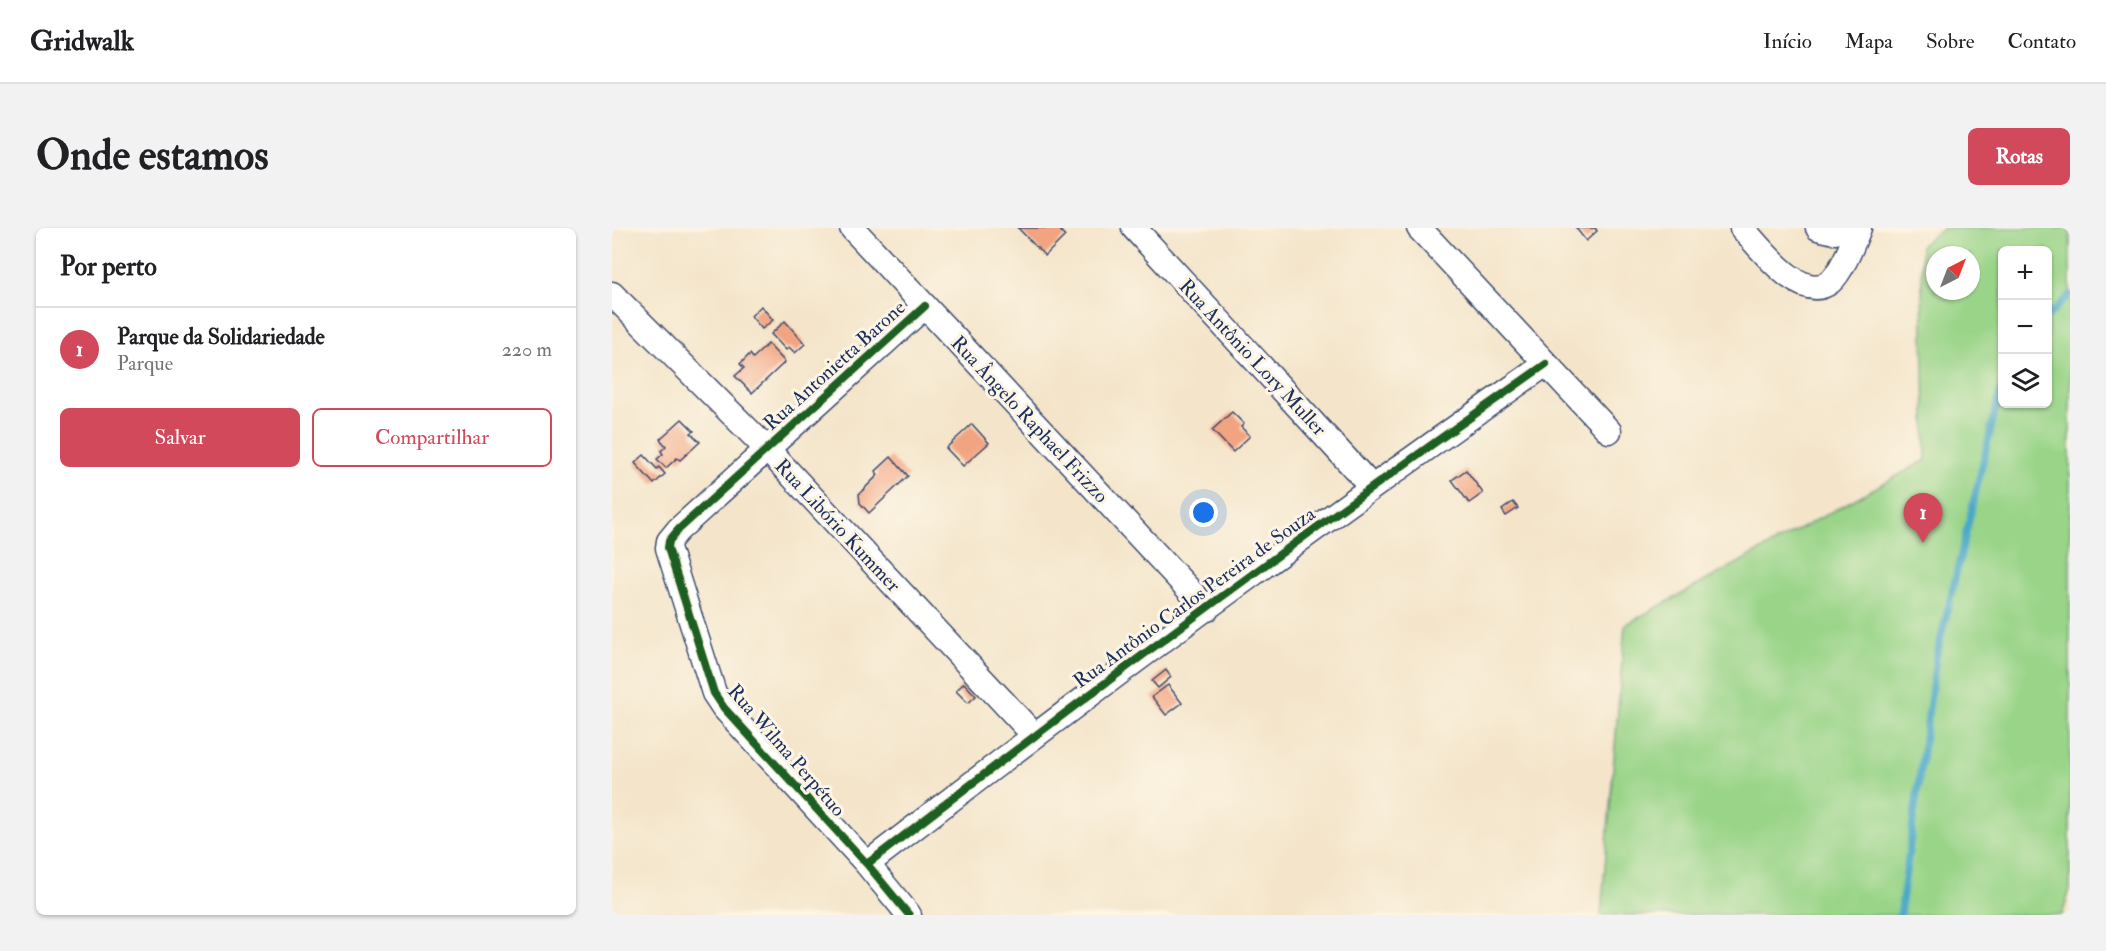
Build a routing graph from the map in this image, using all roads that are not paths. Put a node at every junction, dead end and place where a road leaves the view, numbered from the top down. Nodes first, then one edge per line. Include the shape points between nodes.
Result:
1 (852, 228) edge
2 (1134, 228) edge
3 (1742, 228) edge
4 (1818, 228) edge
5 (1846, 228) edge
6 (1859, 228) edge
7 (1430, 232) edge
8 (612, 294) edge
9 (925, 306) junction
10 (1546, 364) junction
11 (1609, 431) dead end
12 (766, 448) junction
13 (1371, 486) junction
14 (1207, 609) junction
15 (1034, 735) junction
16 (867, 864) junction
17 (909, 915) edge

1 - 9 street, Rua Ângelo Raphael Frizzo
2 - 13 street, Rua Antônio Lory Muller
3 - 6 street via 1787,276 1816,287 1830,282
4 - 5 street via 1835,232
7 - 10 street
8 - 12 street, Rua Libório Kummer
9 - 12 street, Rua Antonietta Barone
9 - 14 street, Rua Ângelo Raphael Frizzo
10 - 11 street
10 - 13 street, Rua Antônio Carlos Pereira de Souza
12 - 15 street, Rua Libório Kummer
12 - 16 street, Rua Wilma Perpétuo via 678,530 668,548 714,693 723,708
13 - 14 street, Rua Antônio Carlos Pereira de Souza
14 - 15 street, Rua Antônio Carlos Pereira de Souza
15 - 16 street, Rua Antônio Carlos Pereira de Souza
16 - 17 street, Rua Wilma Perpétuo

